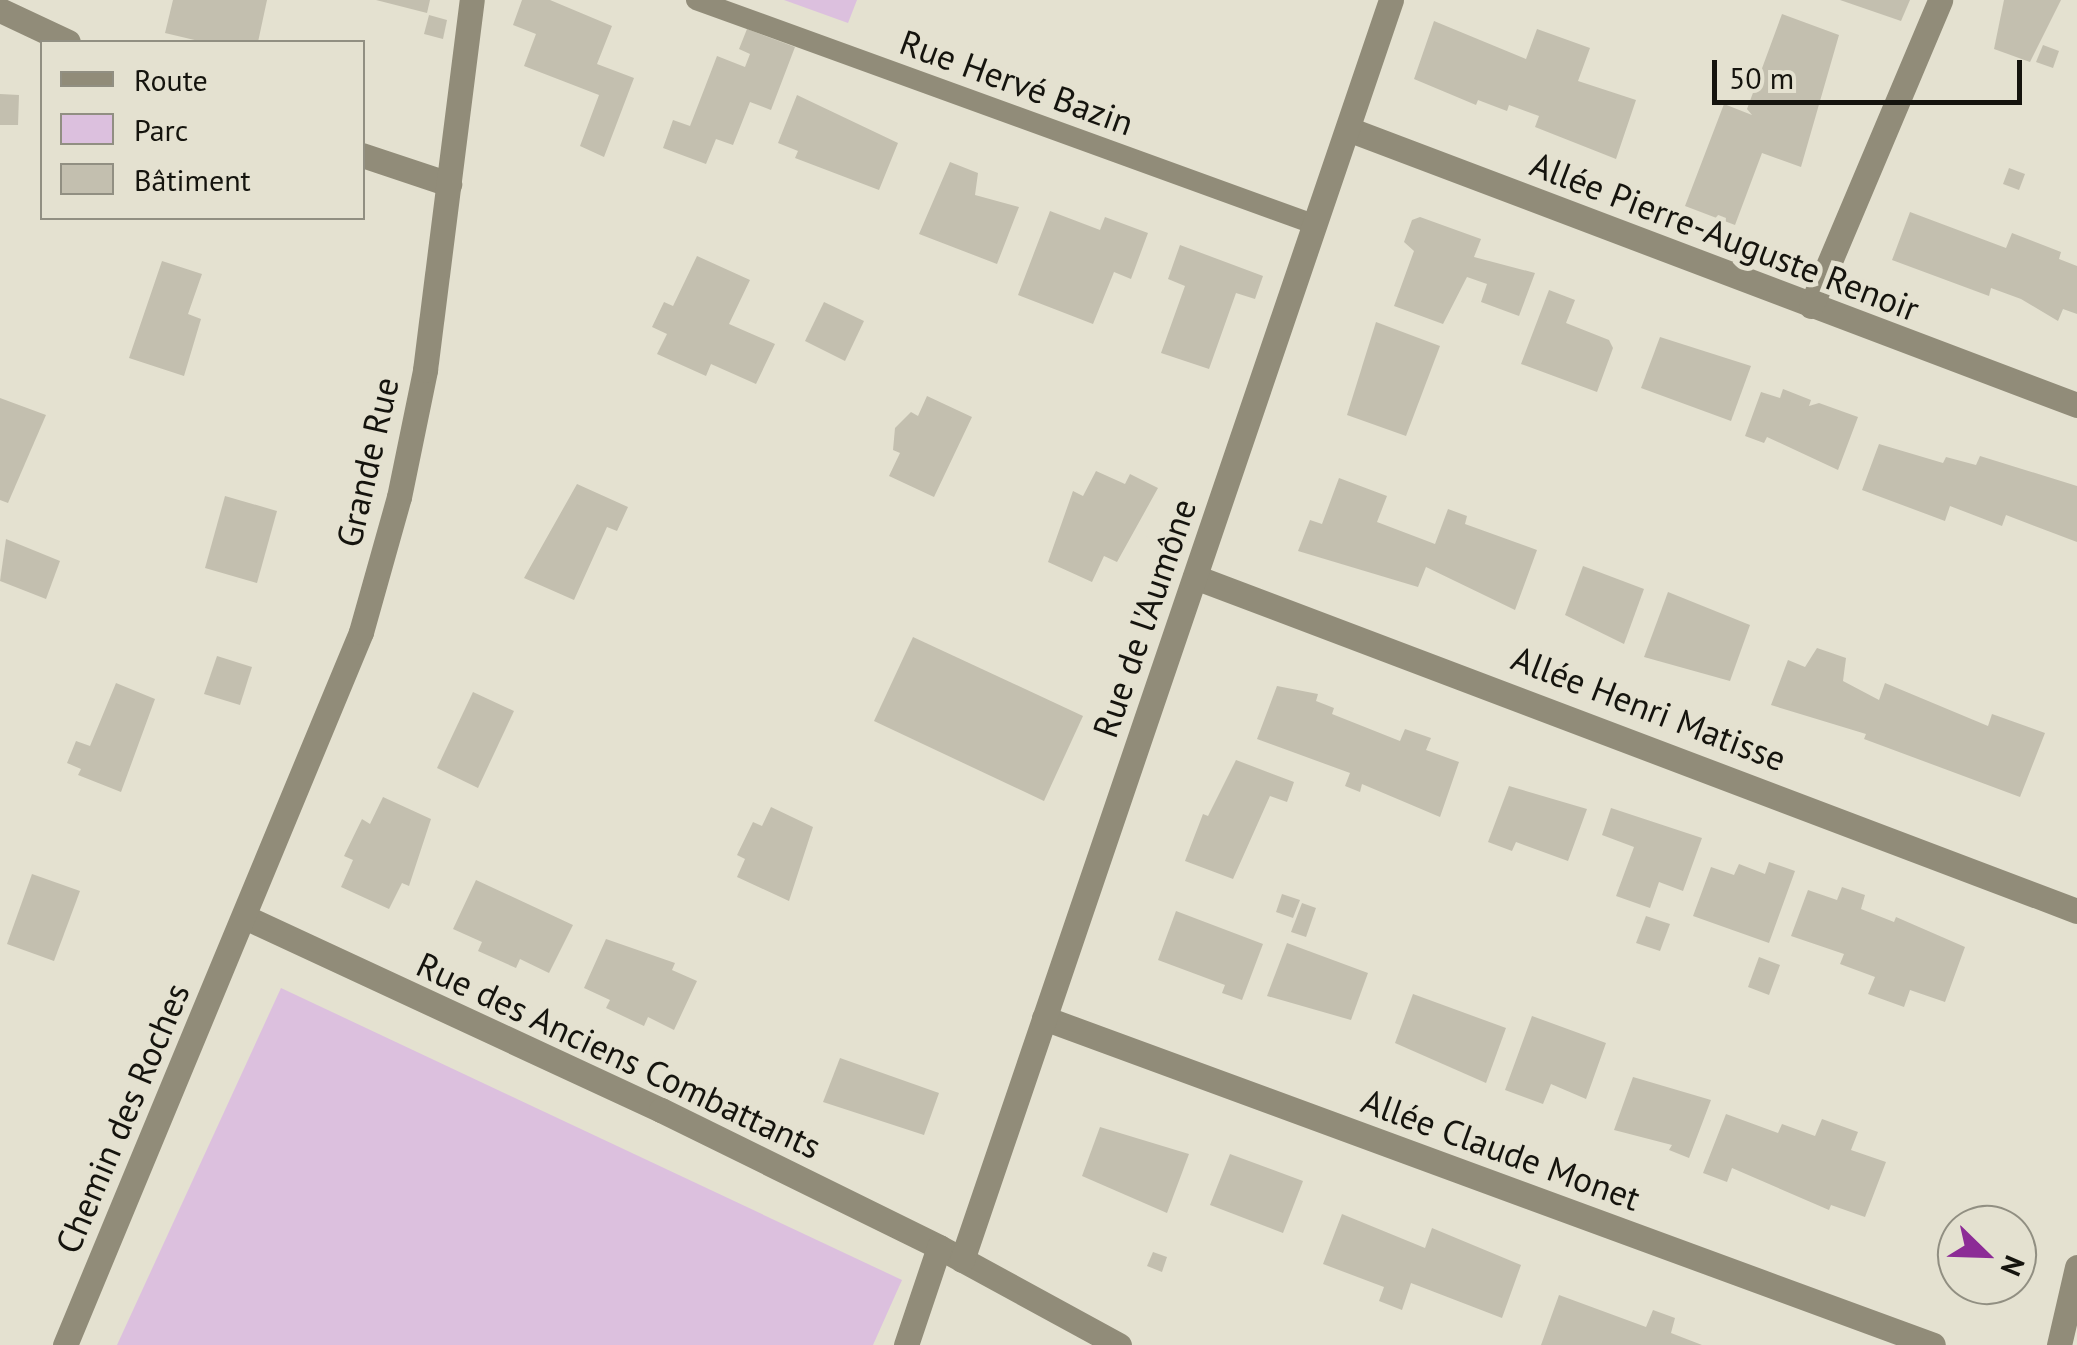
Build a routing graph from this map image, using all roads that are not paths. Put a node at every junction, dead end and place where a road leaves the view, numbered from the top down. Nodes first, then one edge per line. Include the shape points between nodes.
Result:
1 (472, 0) edge
2 (696, 0) edge
3 (1392, 0) edge
4 (1940, 0) edge
5 (0, 10) edge
6 (64, 40) edge
7 (1348, 129) junction
8 (365, 155) edge
9 (448, 184) junction
10 (1316, 225) junction
11 (1811, 306) junction
12 (2077, 405) edge
13 (1195, 577) junction
14 (2077, 910) edge
15 (245, 917) junction
16 (1044, 1018) junction
17 (951, 1253) junction
18 (2077, 1266) edge
19 (64, 1345) edge
20 (906, 1345) edge
21 (1119, 1345) edge
22 (1933, 1345) edge
23 (2060, 1345) edge

1 - 9 street, Grande Rue
2 - 10 lane, Rue Hervé Bazin
3 - 7 street, Rue de l'Aumône
4 - 11 street
5 - 6 street
7 - 10 street, Rue de l'Aumône
7 - 11 street, Allée Pierre-Auguste Renoir
8 - 9 street
9 - 15 street, Grande Rue via 425,370 399,497 361,632
10 - 13 street, Rue de l'Aumône
11 - 12 street, Allée Pierre-Auguste Renoir
13 - 14 street, Allée Henri Matisse
13 - 16 street, Rue de l'Aumône
15 - 17 street, Rue des Anciens Combattants
15 - 19 street, Chemin des Roches
16 - 17 street, Rue de l'Aumône
16 - 22 street, Allée Claude Monet
17 - 20 street, Rue de l'Aumône
17 - 21 street, Rue des Anciens Combattants
18 - 23 street

